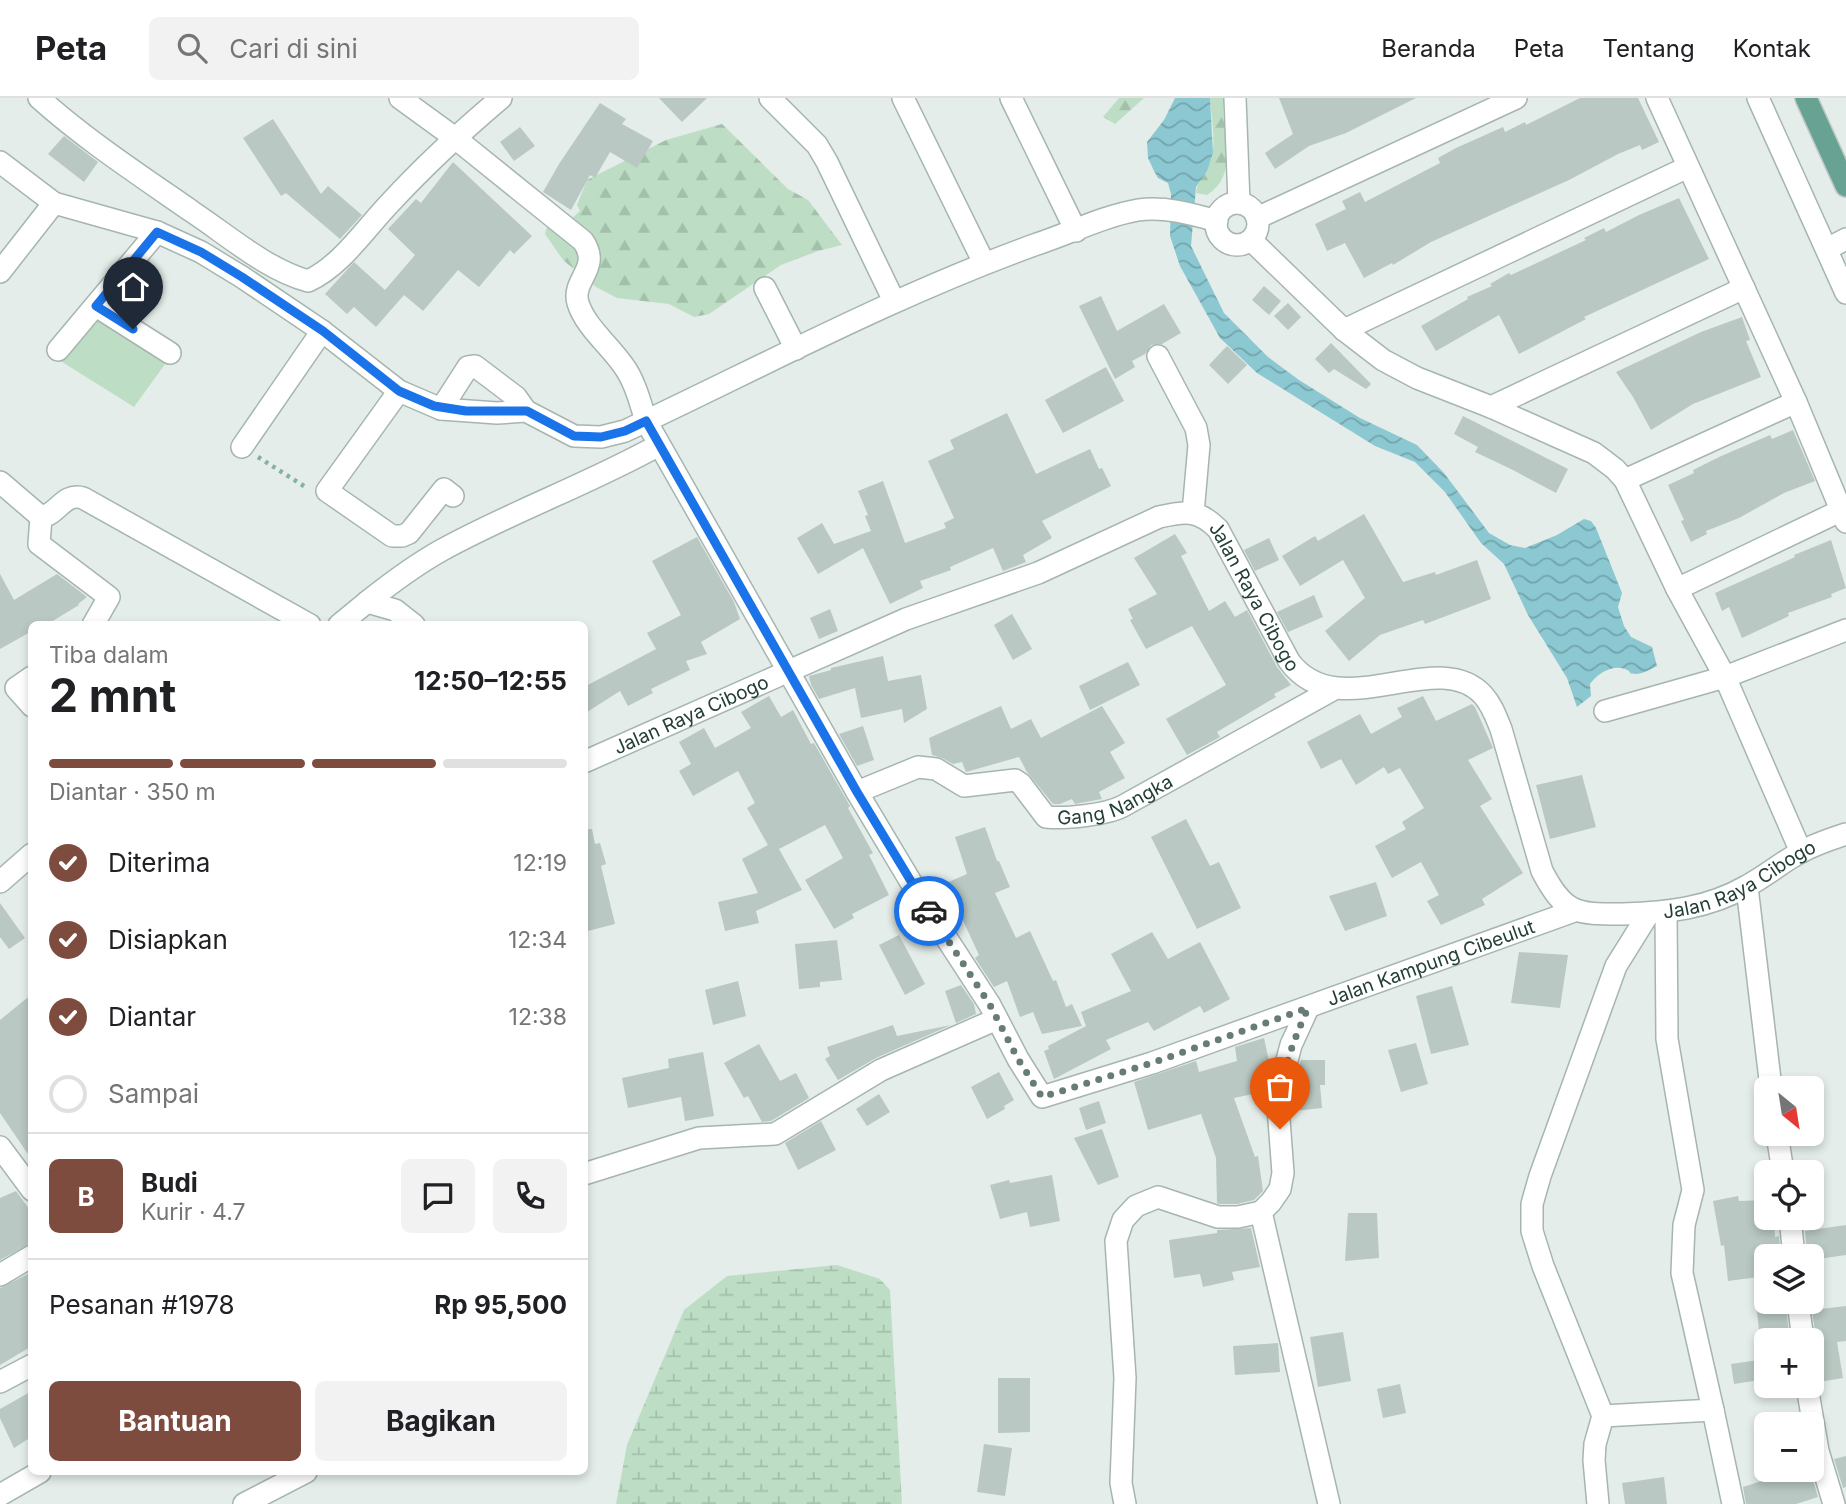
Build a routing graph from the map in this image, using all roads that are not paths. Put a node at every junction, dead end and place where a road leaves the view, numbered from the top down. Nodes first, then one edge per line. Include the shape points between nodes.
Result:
1 (39, 98) edge
2 (400, 98) edge
3 (501, 98) edge
4 (770, 98) edge
5 (1011, 98) edge
6 (1235, 98) edge
7 (1516, 98) edge
8 (1657, 98) edge
9 (1758, 98) edge
10 (1806, 98) edge
11 (1815, 98) edge
12 (909, 100) edge
13 (455, 138) junction
14 (0, 162) edge
15 (1688, 167) junction
16 (1846, 167) edge
17 (1846, 186) edge
18 (54, 203) junction
19 (1239, 203) junction
20 (1257, 218) junction
21 (1217, 221) junction
22 (1076, 231) junction
23 (157, 232) junction
24 (1846, 239) edge
25 (1251, 240) junction
26 (1827, 249) junction
27 (984, 263) junction
28 (0, 272) edge
29 (765, 288) dead end
30 (1744, 288) junction
31 (1846, 293) edge
32 (894, 301) junction
33 (96, 306) junction
34 (1344, 330) junction
35 (323, 331) junction
36 (796, 349) junction
37 (58, 350) dead end
38 (170, 352) dead end
39 (1158, 356) dead end
40 (399, 391) junction
41 (1796, 402) junction
42 (1491, 407) junction
43 (441, 409) junction
44 (527, 411) junction
45 (646, 421) junction
46 (659, 445) junction
47 (243, 447) road end
48 (1625, 480) junction
49 (0, 482) edge
50 (453, 496) dead end
51 (1193, 513) junction
52 (1844, 516) edge
53 (41, 517) junction
54 (1678, 589) junction
55 (367, 602) junction
56 (95, 621) edge
57 (303, 621) edge
58 (344, 621) edge
59 (409, 621) edge
60 (1846, 630) edge
61 (789, 672) junction
62 (1725, 677) junction
63 (28, 680) edge
64 (1334, 689) junction
65 (28, 702) edge
66 (1605, 711) dead end
67 (588, 760) edge
68 (857, 792) junction
69 (1846, 834) edge
70 (1801, 852) junction
71 (28, 858) edge
72 (0, 882) edge
73 (1747, 887) junction
74 (1574, 911) junction
75 (1658, 913) junction
76 (1308, 1008) junction
77 (997, 1019) junction
78 (1770, 1076) edge
79 (3, 1159) edge
80 (588, 1173) edge
81 (28, 1186) edge
82 (1261, 1212) junction
83 (28, 1258) edge
84 (0, 1275) edge
85 (28, 1367) edge
86 (0, 1382) edge
87 (1809, 1398) edge
88 (1713, 1410) junction
89 (1603, 1416) junction
90 (35, 1475) edge
91 (300, 1475) edge
92 (0, 1495) edge
93 (244, 1504) edge
94 (1125, 1504) edge
95 (1329, 1504) edge
96 (1598, 1504) edge
97 (1733, 1504) edge
98 (1834, 1504) edge

1 - 13 street via 116,160 256,256 308,281 325,274
2 - 13 street
3 - 13 street
4 - 32 street via 827,162
5 - 22 street
6 - 19 street
7 - 20 street
8 - 15 street
9 - 26 street
10 - 17 main road
11 - 16 main road
12 - 27 street
13 - 45 street via 589,249 577,300 625,368
14 - 18 street
15 - 30 street
15 - 34 street
18 - 23 street
18 - 28 street
19 - 20 street via 1250,207
19 - 21 street via 1227,206
20 - 25 street
21 - 22 street via 1164,209 1139,210
21 - 25 street via 1219,235 1230,243
22 - 27 street
23 - 33 street
23 - 35 street via 201,252
24 - 26 street
25 - 34 street
26 - 31 street
27 - 32 street
29 - 36 street
30 - 41 street
30 - 42 street
32 - 36 street
33 - 37 street
33 - 38 street
34 - 42 street via 1417,379
35 - 40 street
35 - 47 street
36 - 45 street
39 - 51 street via 1196,428 1199,445
40 - 43 street
40 - 50 street via 327,491 392,536 409,533 444,489
41 - 48 street
41 - 52 street
42 - 48 street via 1594,453
43 - 44 street
43 - 44 street via 467,367 475,366
44 - 45 street via 574,436 601,437
45 - 46 street
46 - 55 street via 442,550
46 - 61 street
48 - 54 street
49 - 53 street
51 - 61 street, Jalan Raya Cibogo via 1159,517 1038,573 906,619
51 - 64 street, Jalan Raya Cibogo via 1218,529 1297,672
52 - 54 street
53 - 56 street via 39,544 109,597
53 - 57 street via 69,498 83,498
54 - 62 street
55 - 58 street
55 - 59 street via 395,610
60 - 62 street
61 - 67 street, Jalan Raya Cibogo
61 - 68 street
62 - 66 street
62 - 70 street
63 - 65 street via 16,688
64 - 68 street, Gang Nangka via 1116,810 1046,817 1015,780 964,786 929,767 909,769
64 - 74 street, Jalan Raya Cibogo via 1437,679 1458,680 1483,695 1501,729 1542,871 1551,889
68 - 77 street
69 - 70 street, Jalan Raya Cibogo
70 - 73 street, Jalan Raya Cibogo
71 - 72 street
73 - 75 street, Jalan Raya Cibogo via 1704,905
73 - 78 street
74 - 75 street, Jalan Raya Cibogo
74 - 76 street, Jalan Kampung Cibeulut
75 - 88 street via 1667,1039 1693,1190 1684,1225 1682,1273
75 - 89 street via 1616,965 1532,1204 1532,1231 1543,1266
76 - 77 street via 1042,1097
76 - 82 street, Jalan Kampung Cibeulut via 1281,1083 1280,1189
77 - 80 street via 881,1070 775,1134 699,1138
79 - 81 street
82 - 94 street via 1218,1217 1158,1197 1136,1206 1123,1220 1116,1241 1125,1378 1121,1483
82 - 95 street
83 - 84 street
85 - 86 street
87 - 98 street
88 - 89 street
88 - 97 street
89 - 96 street via 1594,1460
90 - 92 street
91 - 93 street

